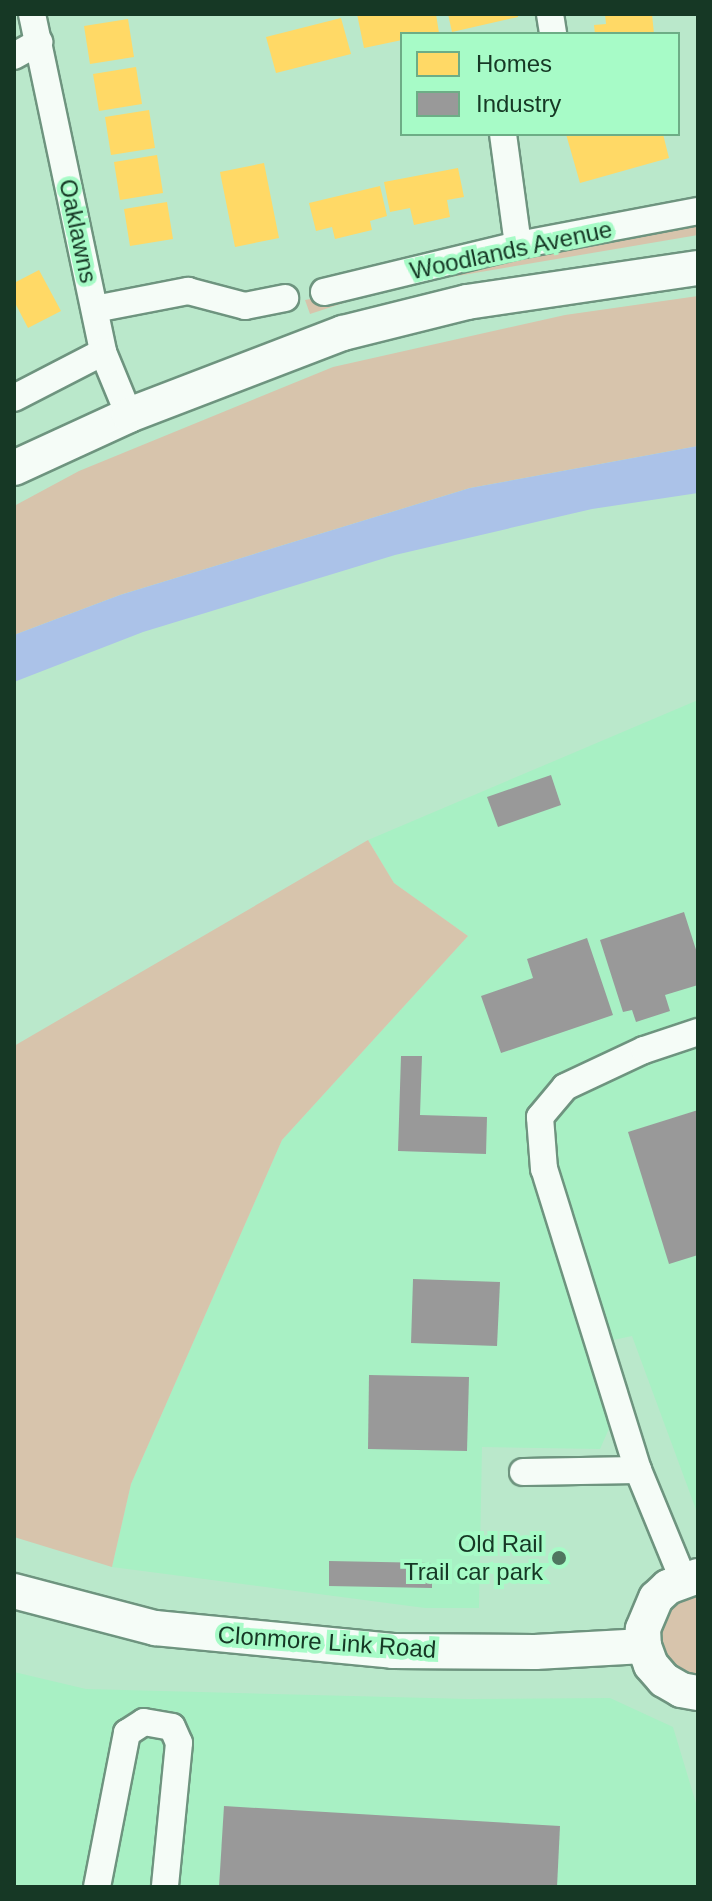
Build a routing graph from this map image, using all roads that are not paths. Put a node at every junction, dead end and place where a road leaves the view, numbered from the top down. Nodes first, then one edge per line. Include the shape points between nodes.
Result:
1 (32, 14) edge
2 (39, 42) junction
3 (14, 56) edge
4 (503, 136) edge
5 (698, 211) edge
6 (518, 245) junction
7 (698, 268) edge
8 (324, 292) dead end
9 (285, 298) dead end
10 (95, 309) junction
11 (103, 352) junction
12 (14, 398) edge
13 (129, 415) junction
14 (14, 468) edge
15 (698, 1032) edge
16 (638, 1470) junction
17 (523, 1472) dead end
18 (690, 1577) edge
19 (14, 1591) edge
20 (644, 1646) junction
21 (698, 1693) edge
22 (97, 1887) edge
23 (165, 1887) edge

1 - 2 street, Oaklawns
2 - 3 street
2 - 10 street, Oaklawns
4 - 6 street
5 - 6 street, Woodlands Avenue
6 - 8 street, Woodlands Avenue
7 - 13 main road via 467,302 343,333
9 - 10 street via 245,306 188,291
10 - 11 street, Oaklawns
11 - 12 street
11 - 13 street, Oaklawns
13 - 14 main road
15 - 16 street via 644,1050 565,1087 540,1117 544,1169
16 - 17 street
16 - 18 street
18 - 20 main road via 668,1587 647,1613
19 - 20 main road, Clonmore Link Road via 155,1628 393,1651
20 - 21 main road via 664,1680
22 - 23 street via 127,1733 144,1722 172,1727 179,1743

